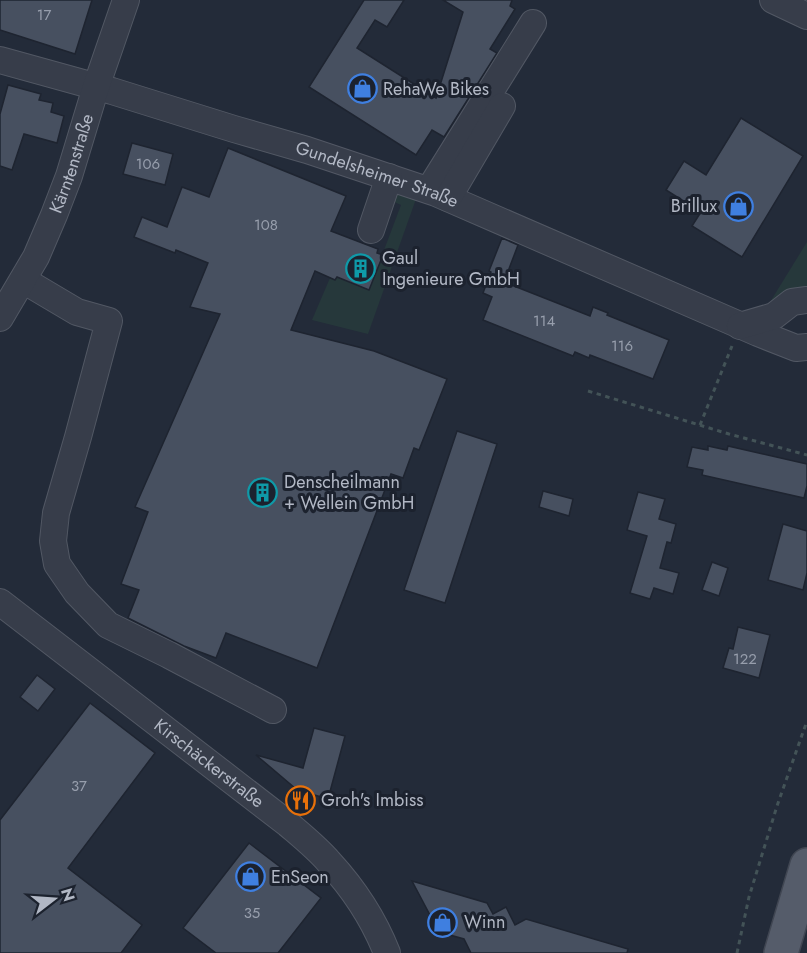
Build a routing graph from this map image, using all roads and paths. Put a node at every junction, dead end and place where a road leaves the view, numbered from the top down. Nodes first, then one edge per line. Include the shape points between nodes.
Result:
1 (126, 0) edge
2 (773, 0) edge
3 (807, 16) edge
4 (533, 23) dead end
5 (0, 60) edge
6 (96, 87) junction
7 (502, 106) dead end
8 (389, 177) junction
9 (439, 194) junction
10 (371, 230) dead end
11 (9, 298) edge
12 (807, 300) edge
13 (740, 326) junction
14 (807, 347) edge
15 (588, 391) dead end
16 (700, 425) junction
17 (807, 455) edge
18 (0, 602) edge
19 (273, 710) dead end
20 (807, 721) edge
21 (807, 865) edge
22 (807, 926) edge
23 (387, 953) edge
24 (737, 953) edge
25 (781, 953) edge
26 (799, 953) edge

1 - 6 street, Kärntenstraße
2 - 3 street
4 - 9 street
5 - 6 street, Gundelsheimer Straße
6 - 8 street, Gundelsheimer Straße
6 - 11 street, Kärntenstraße via 69,176 36,257
7 - 9 street
8 - 9 street, Gundelsheimer Straße
8 - 10 street
9 - 13 street, Gundelsheimer Straße
11 - 19 street via 109,321 56,513 53,541 57,564 108,626
12 - 13 street via 792,302 774,316
13 - 14 street, Gundelsheimer Straße via 796,348
13 - 16 path
15 - 16 path
16 - 17 path
18 - 23 street, Kirschäckerstraße via 288,824 328,860 364,909
20 - 24 path via 759,862
21 - 25 main road
22 - 26 main road

